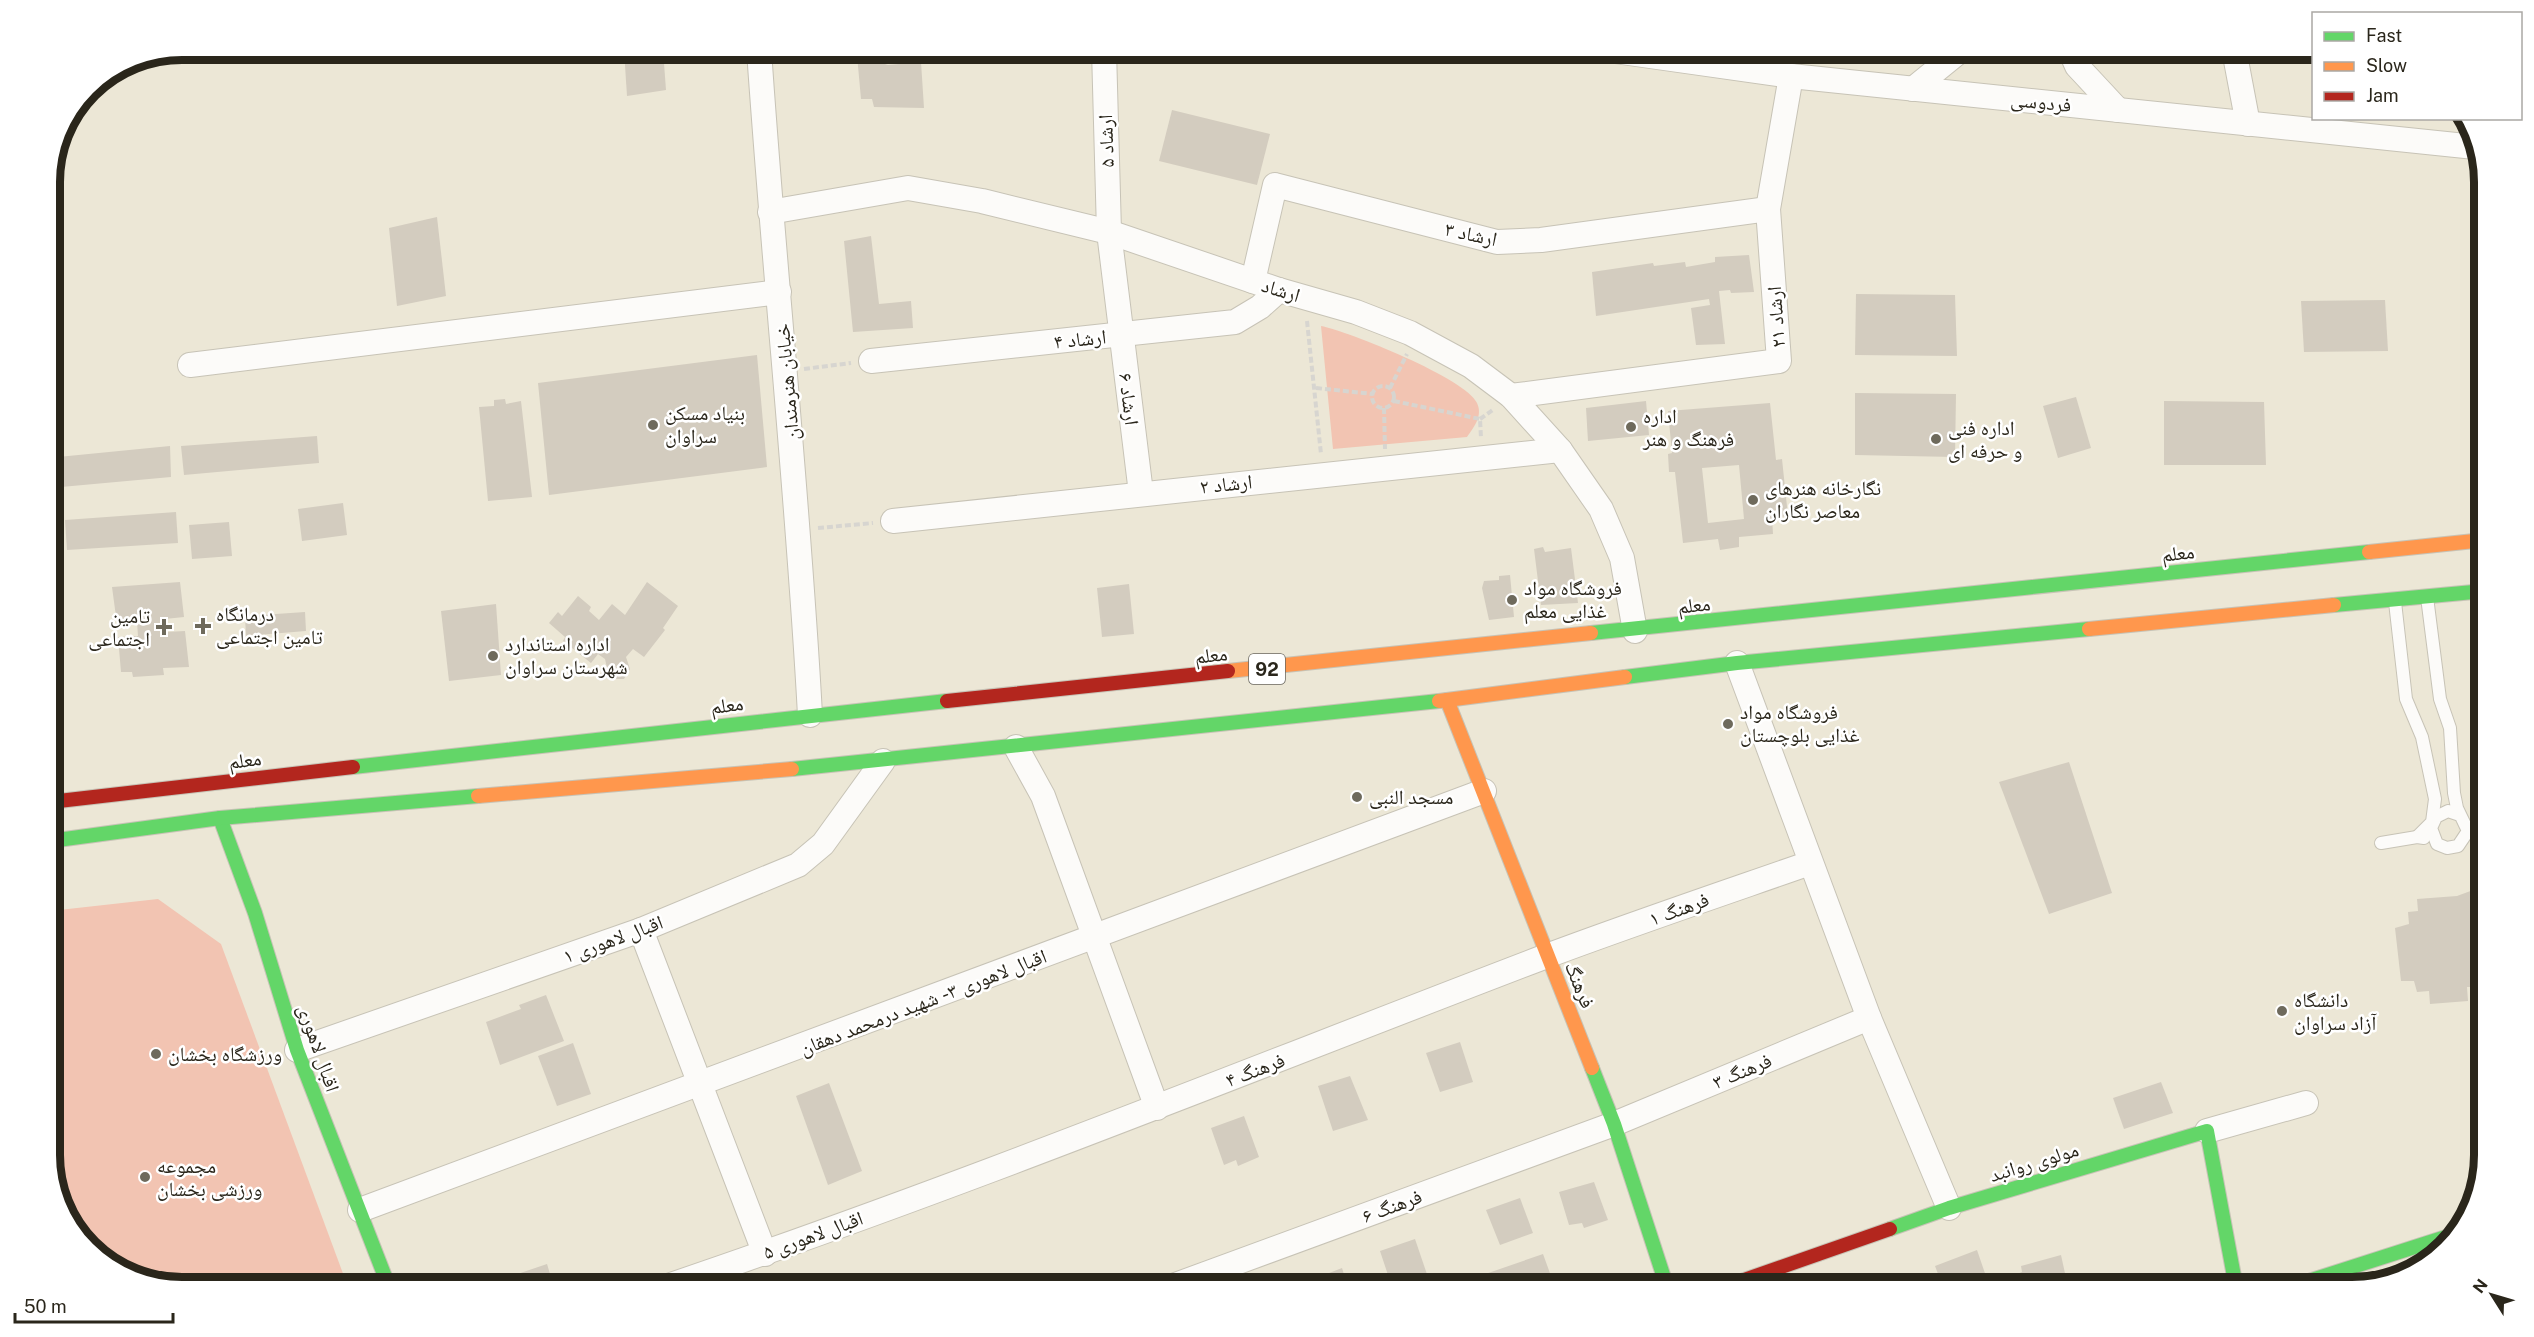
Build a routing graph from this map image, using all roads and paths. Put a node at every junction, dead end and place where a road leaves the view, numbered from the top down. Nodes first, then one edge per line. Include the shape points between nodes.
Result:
1 (760, 60) edge
2 (1104, 60) edge
3 (1709, 60) edge
4 (1949, 60) edge
5 (2074, 60) edge
6 (2236, 60) edge
7 (1791, 76) junction
8 (1913, 89) junction
9 (2118, 110) junction
10 (2248, 124) junction
11 (2413, 130) edge
12 (2469, 145) edge
13 (1768, 209) junction
14 (770, 212) junction
15 (1109, 232) junction
16 (1253, 281) junction
17 (1279, 290) junction
18 (778, 292) junction
19 (1304, 297) junction
20 (1120, 335) junction
21 (1415, 335) junction
22 (871, 361) joint
23 (190, 364) dead end
24 (786, 372) junction
25 (1316, 388) junction
26 (1390, 388) junction
27 (1373, 394) junction
28 (1511, 396) junction
29 (1394, 401) junction
30 (1384, 408) junction
31 (1560, 450) junction
32 (1482, 458) junction
33 (1388, 468) junction
34 (1322, 474) junction
35 (1141, 493) junction
36 (893, 522) joint
37 (799, 529) junction
38 (2474, 541) edge
39 (2474, 592) edge
40 (2427, 597) junction
41 (2395, 600) junction
42 (1635, 631) junction
43 (1737, 663) junction
44 (1446, 695) junction
45 (810, 715) junction
46 (1016, 747) junction
47 (883, 761) junction
48 (1484, 791) junction
49 (60, 801) edge
50 (2460, 814) junction
51 (220, 818) junction
52 (2433, 822) junction
53 (2417, 837) junction
54 (60, 840) edge
55 (2381, 843) dead end
56 (2436, 844) junction
57 (1810, 862) junction
58 (641, 930) junction
59 (1094, 938) junction
60 (1547, 956) junction
61 (1869, 1018) junction
62 (297, 1050) junction
63 (700, 1086) junction
64 (2306, 1103) dead end
65 (1157, 1108) junction
66 (1614, 1124) junction
67 (2207, 1131) junction
68 (961, 1181) joint
69 (1949, 1208) junction
70 (360, 1210) junction
71 (2442, 1238) edge
72 (765, 1254) junction
73 (385, 1277) edge
74 (695, 1277) edge
75 (1197, 1277) edge
76 (1664, 1277) edge
77 (1752, 1277) edge
78 (2234, 1277) edge
79 (2321, 1277) edge

1 - 14 street, خیابان هنرمندان
2 - 15 street, ارشاد ۵
3 - 7 street, فردوسی
4 - 8 street
5 - 9 street
6 - 10 street
7 - 8 street, فردوسی
7 - 13 street, ارشاد ۲۱
8 - 9 street, فردوسی
9 - 10 street, فردوسی
10 - 11 street, فردوسی
11 - 12 street, فردوسی
13 - 16 street, ارشاد ۳ via 1541,240 1497,242 1275,185
13 - 28 street, ارشاد ۲۱ via 1779,361
14 - 15 street, ارشاد via 908,188 982,201
14 - 18 street, خیابان هنرمندان
15 - 16 street, ارشاد
15 - 20 street, ارشاد ۶
16 - 17 street, ارشاد
17 - 19 street, ارشاد
17 - 20 street, ارشاد ۴ via 1235,322
18 - 23 street
18 - 24 street, خیابان هنرمندان
19 - 21 street, ارشاد
19 - 25 path
20 - 22 street, ارشاد ۴
20 - 35 street, ارشاد ۶
21 - 26 path
21 - 28 street, ارشاد via 1470,366
22 - 24 path
24 - 37 street, خیابان هنرمندان
25 - 27 path
25 - 34 path
26 - 27 path via 1380,386
26 - 29 path
27 - 30 path via 1375,404
28 - 31 street, ارشاد
29 - 30 path
29 - 32 path via 1480,419
30 - 33 path
31 - 32 street, ارشاد ۲
31 - 42 street, ارشاد via 1601,509 1618,548
32 - 33 street, ارشاد ۲
33 - 34 street, ارشاد ۲
34 - 35 street, ارشاد ۲
35 - 36 street, ارشاد ۲
36 - 37 path
37 - 45 street, خیابان هنرمندان
38 - 42 main road, معلم / 92
39 - 40 main road
40 - 41 main road
40 - 50 lane via 2440,699 2450,728 2454,793
41 - 43 main road
41 - 52 lane via 2406,699 2422,737 2435,799
42 - 45 main road, معلم / 92 via 1443,656
43 - 44 main road
43 - 57 street
44 - 46 main road
44 - 48 main road, فرهنگ
45 - 49 main road, معلم / 92
46 - 47 main road
46 - 59 street via 1043,796
47 - 51 main road
47 - 58 street, اقبال لاهوری ۱ via 824,844 798,865
48 - 59 street, اقبال لاهوری ۳ - شهید درمحمد دهقان
48 - 60 main road, فرهنگ
50 - 52 lane via 2441,813
50 - 56 lane via 2468,831 2463,843 2452,848
51 - 54 main road
51 - 62 main road, اقبال لاهوری via 255,913
52 - 53 lane
52 - 56 lane via 2431,834
53 - 55 lane
53 - 56 lane
57 - 60 street, فرهنگ ۱
57 - 61 street
58 - 62 street, اقبال لاهوری ۱
58 - 63 street
59 - 63 street, اقبال لاهوری ۳ - شهید درمحمد دهقان
59 - 65 street
60 - 65 street, فرهنگ ۴
60 - 66 main road, فرهنگ
61 - 66 street, فرهنگ ۳
61 - 69 street
62 - 70 main road, اقبال لاهوری
63 - 70 street, اقبال لاهوری ۳ - شهید درمحمد دهقان
63 - 72 street
64 - 67 street
65 - 68 street, فرهنگ ۴
66 - 75 street, فرهنگ ۶
66 - 76 main road, فرهنگ
67 - 69 main road, مولوی روانبد
67 - 78 main road
68 - 72 street, اقبال لاهوری ۵
69 - 77 main road, مولوی روانبد
70 - 73 main road, اقبال لاهوری
71 - 79 main road
72 - 74 street, اقبال لاهوری ۵

